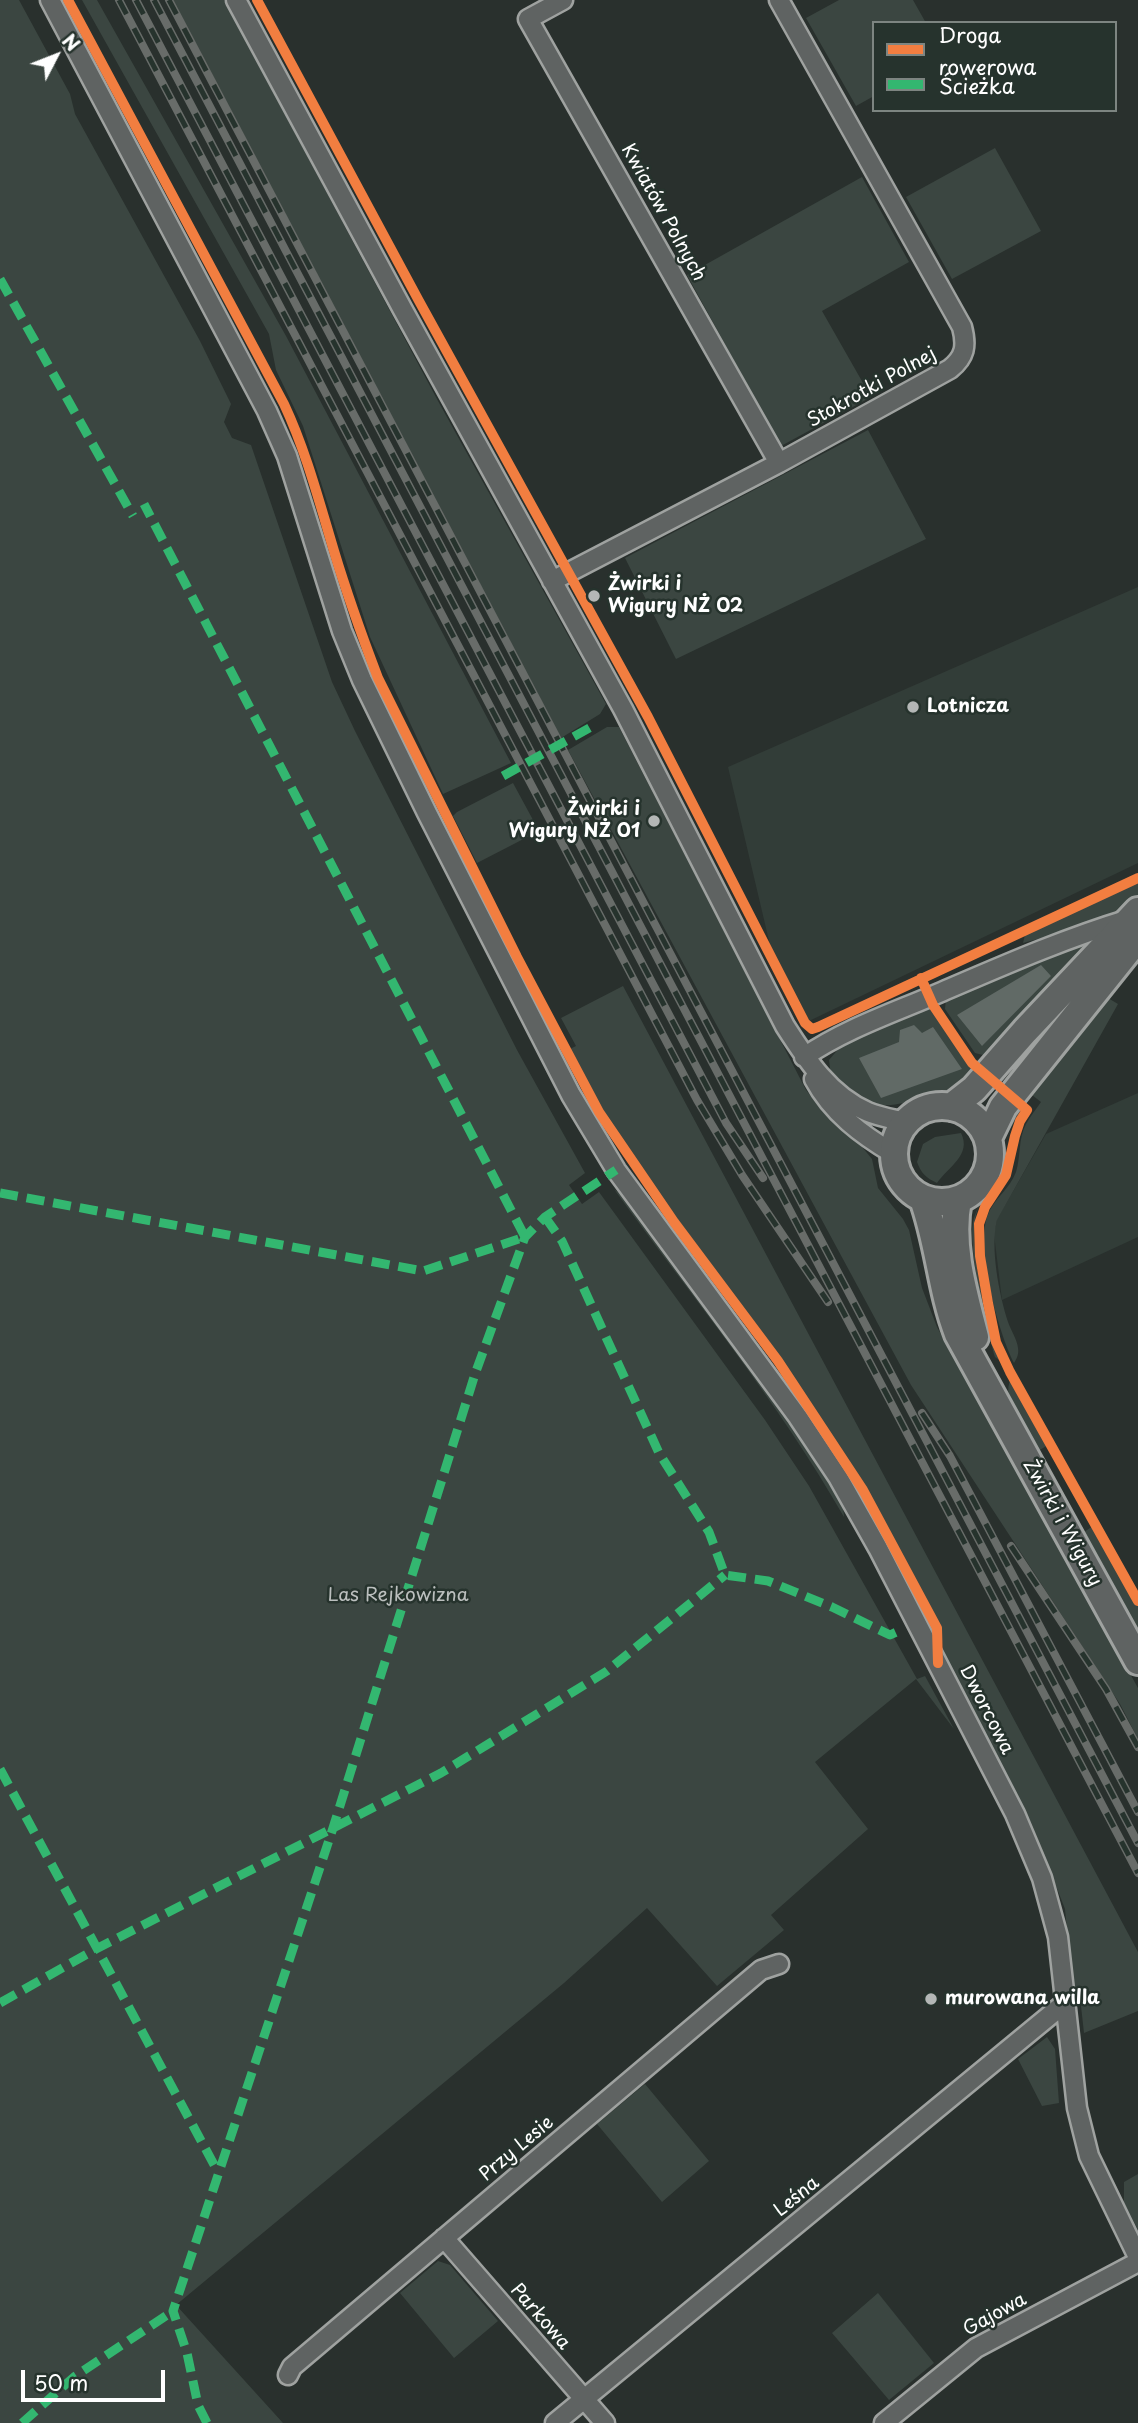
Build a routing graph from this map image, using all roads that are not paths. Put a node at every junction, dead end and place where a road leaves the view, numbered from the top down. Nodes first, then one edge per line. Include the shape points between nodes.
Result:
1 (50, 0) edge
2 (236, 0) edge
3 (562, 0) edge
4 (779, 0) edge
5 (779, 463) junction
6 (552, 581) junction
7 (1136, 922) edge
8 (804, 1057) junction
9 (951, 1107) junction
10 (906, 1122) junction
11 (988, 1138) junction
12 (894, 1154) junction
13 (923, 1199) junction
14 (958, 1200) junction
15 (987, 1383) junction
16 (1138, 1661) edge
17 (779, 1964) dead end
18 (1065, 2003) junction
19 (444, 2238) junction
20 (1138, 2257) edge
21 (1138, 2262) edge
22 (288, 2375) dead end
23 (584, 2399) junction
24 (555, 2423) edge
25 (605, 2423) edge
26 (884, 2423) edge

1 - 18 street, Dworcowa via 267,411 287,456 362,680 571,1095 616,1170 838,1477 972,1727 1042,1878 1058,1937
2 - 6 street
3 - 5 street, Kwiatów Polnych via 528,19
4 - 5 street, Stokrotki Polnej via 949,302 965,339 960,362 950,369
5 - 6 street, Stokrotki Polnej
6 - 8 street
7 - 8 street via 1055,943 844,1032
7 - 9 main road via 1025,1031 974,1089
7 - 11 main road via 1003,1107
8 - 10 street via 851,1103
8 - 12 street via 833,1107
9 - 10 main road via 926,1109
9 - 11 main road via 972,1116
10 - 12 main road
11 - 14 main road via 986,1175 974,1191
12 - 13 main road via 902,1181
13 - 14 main road
13 - 15 main road, Żwirki i Wigury via 953,1319
14 - 15 main road, Żwirki i Wigury via 954,1218 958,1256
15 - 16 main road, Żwirki i Wigury
17 - 19 street, Przy Lesie via 761,1970
18 - 20 street, Dworcowa via 1085,2143
18 - 23 street, Leśna
19 - 22 street, Przy Lesie
19 - 23 street, Parkowa
21 - 26 street, Gajowa via 976,2348
23 - 24 street, Leśna
23 - 25 street, Parkowa

